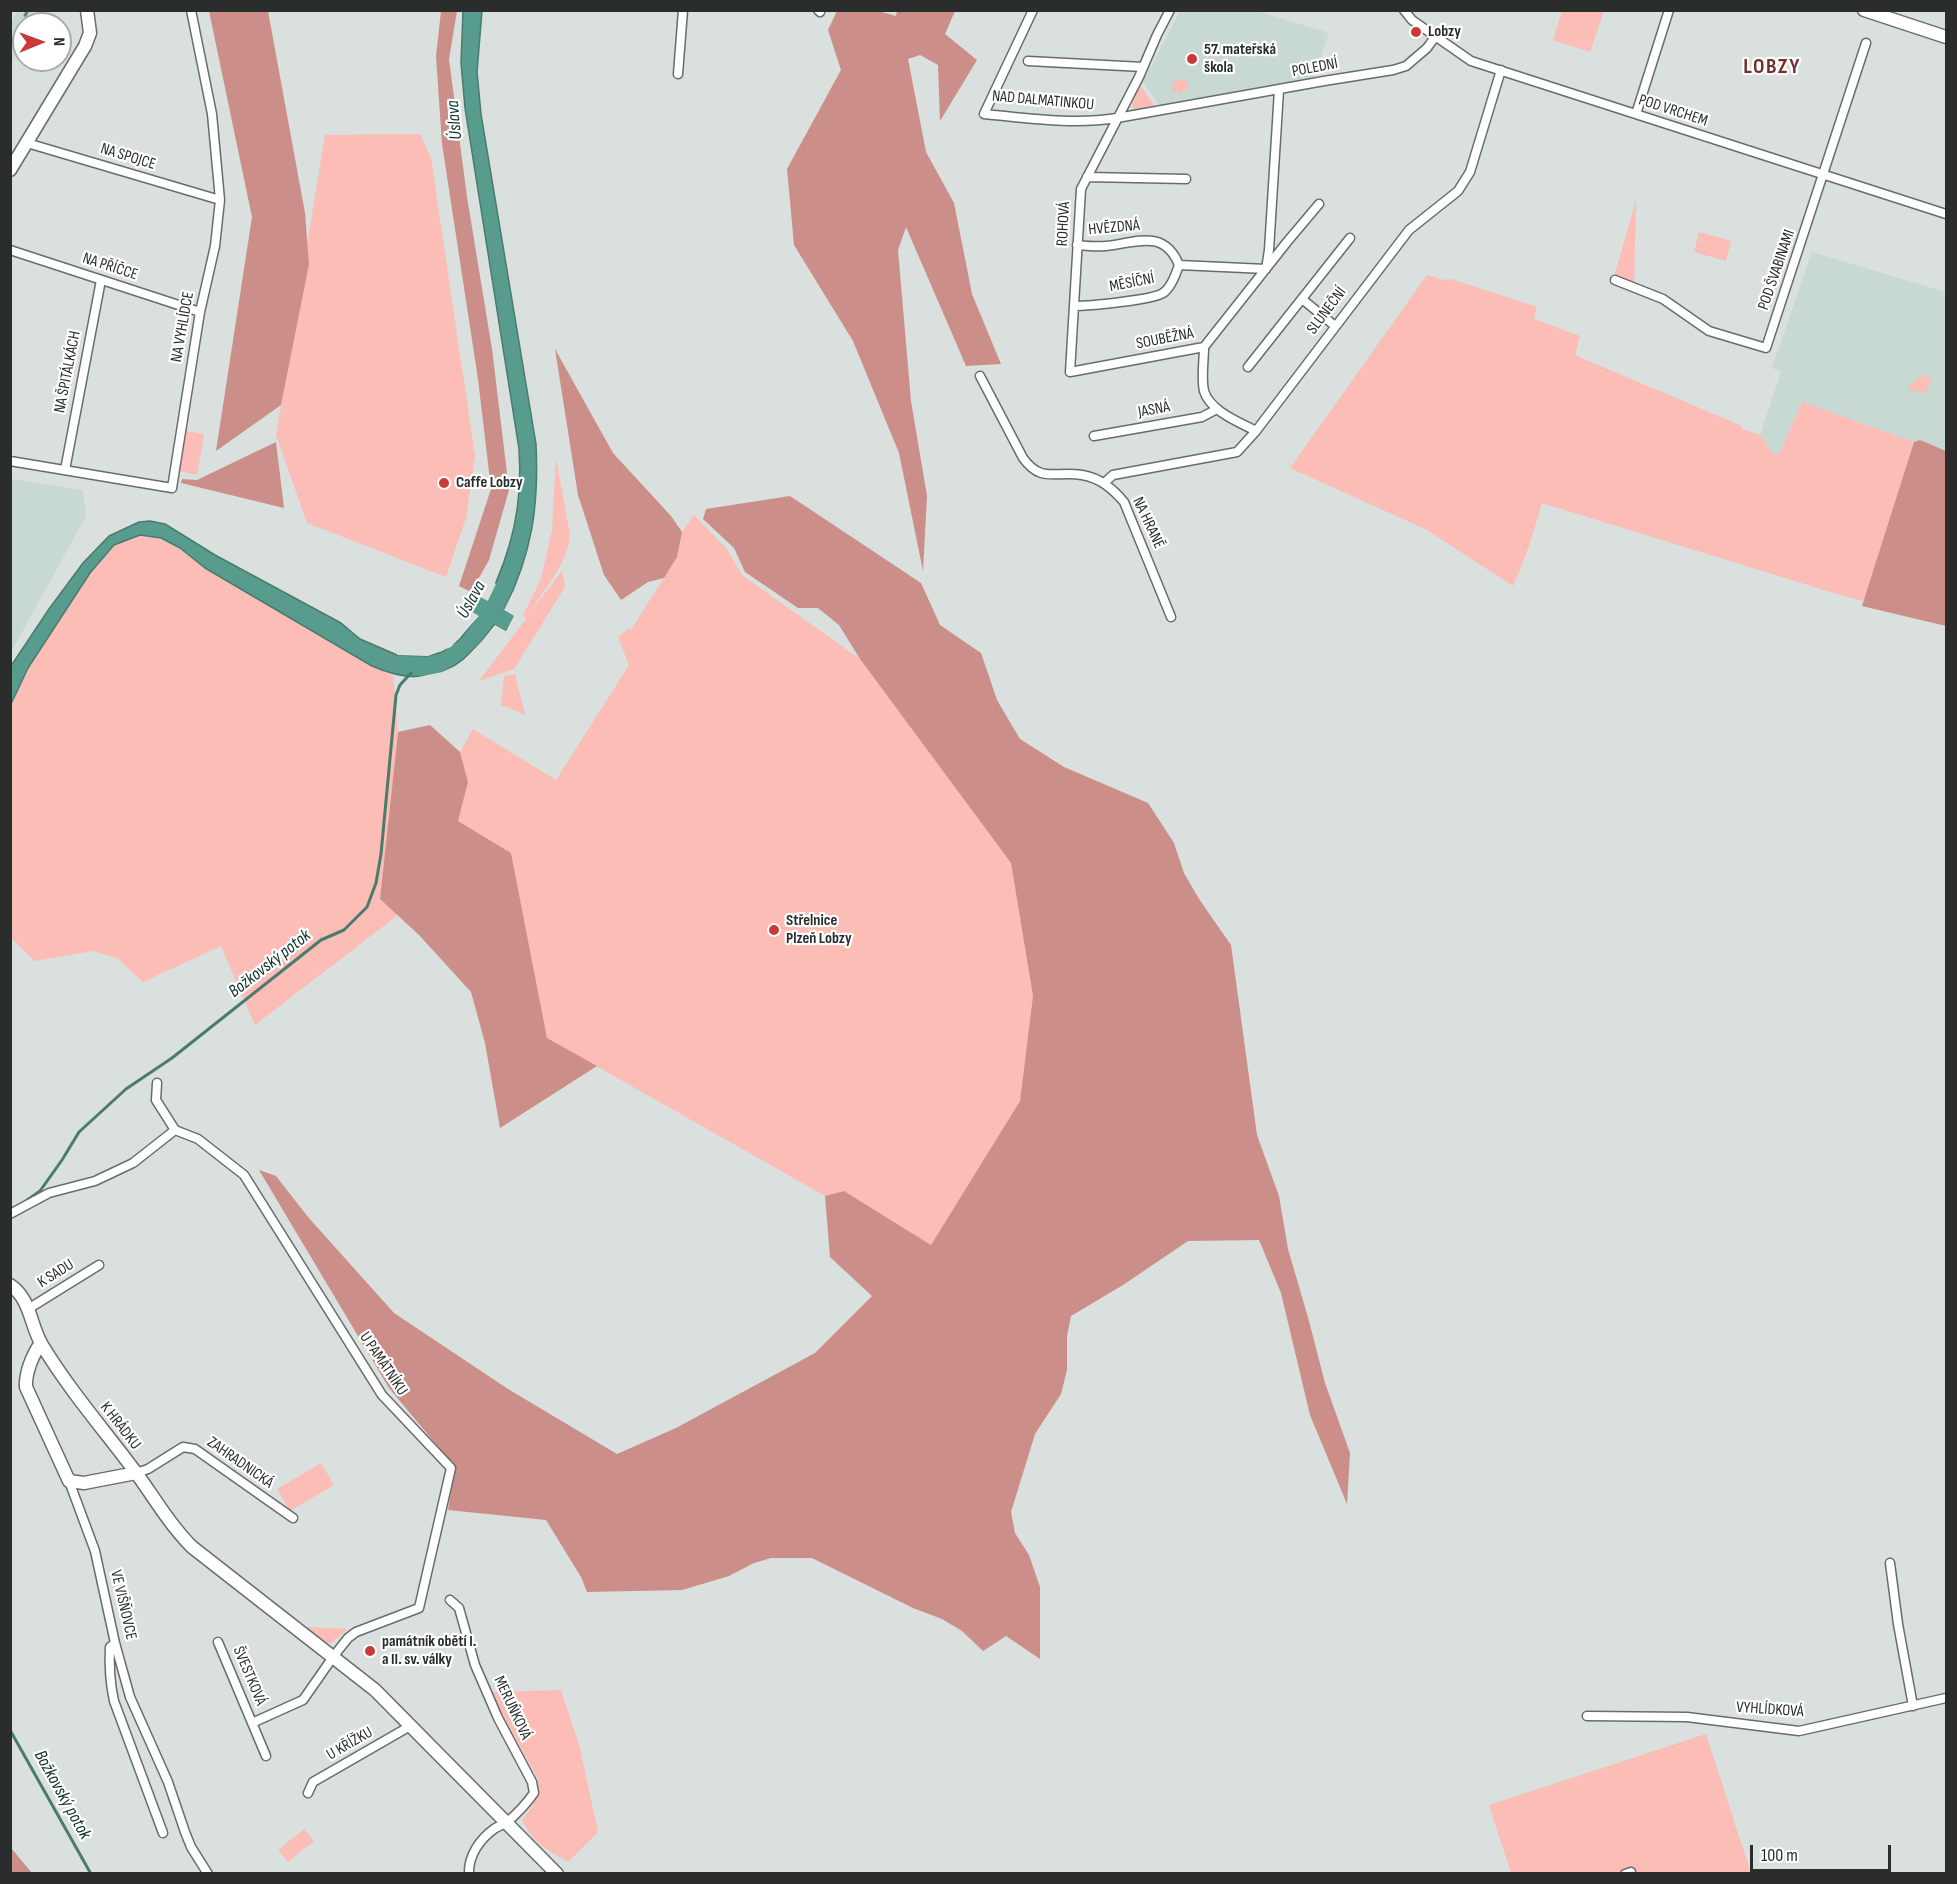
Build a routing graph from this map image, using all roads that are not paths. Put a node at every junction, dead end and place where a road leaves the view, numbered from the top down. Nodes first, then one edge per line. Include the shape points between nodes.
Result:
1 (87, 10) edge
2 (191, 10) edge
3 (683, 10) edge
4 (1033, 10) edge
5 (1170, 10) edge
6 (1404, 10) edge
7 (1669, 10) edge
8 (1864, 10) edge
9 (1435, 37) junction
10 (1947, 37) edge
11 (1866, 43) dead end
12 (1028, 61) dead end
13 (1143, 67) junction
14 (1501, 70) junction
15 (678, 74) dead end
16 (1279, 90) junction
17 (1636, 114) junction
18 (1117, 118) junction
19 (27, 143) junction
20 (10, 170) edge
21 (1824, 175) junction
22 (1087, 177) junction
23 (1186, 179) dead end
24 (220, 200) junction
25 (1319, 204) dead end
26 (1947, 214) edge
27 (1350, 238) dead end
28 (1077, 245) junction
29 (10, 250) edge
30 (1179, 265) junction
31 (1266, 269) junction
32 (101, 280) junction
33 (1615, 280) dead end
34 (1302, 299) junction
35 (1074, 306) junction
36 (200, 312) junction
37 (1335, 326) junction
38 (1204, 347) junction
39 (1248, 367) dead end
40 (1070, 372) joint
41 (980, 376) dead end
42 (1217, 409) junction
43 (1256, 431) junction
44 (1094, 436) dead end
45 (10, 461) edge
46 (65, 470) junction
47 (1104, 483) junction
48 (1172, 617) dead end
49 (157, 1083) dead end
50 (175, 1130) junction
51 (10, 1214) edge
52 (99, 1265) dead end
53 (10, 1285) edge
54 (28, 1309) junction
55 (41, 1343) junction
56 (136, 1473) junction
57 (69, 1481) junction
58 (293, 1518) dead end
59 (1890, 1563) dead end
60 (450, 1600) dead end
61 (115, 1642) junction
62 (218, 1642) dead end
63 (333, 1657) junction
64 (1947, 1698) edge
65 (1913, 1706) junction
66 (1587, 1716) dead end
67 (252, 1723) junction
68 (412, 1725) junction
69 (266, 1756) dead end
70 (308, 1793) dead end
71 (507, 1822) junction
72 (163, 1833) dead end
73 (208, 1874) edge
74 (469, 1874) edge
75 (557, 1874) edge

1 - 19 street via 90,33 85,46
2 - 24 street, NA VYHLÍDCE via 212,114
3 - 15 street
4 - 18 street, NAD DALMATINKOU via 984,114 1073,121
5 - 13 street, NAD DALMATINKOU
6 - 9 street, POD VRCHEM
7 - 17 street
8 - 10 street
9 - 14 street, POD VRCHEM via 1471,61
9 - 16 street, POLEDNÍ via 1406,66
11 - 21 street, POD ŠVABINAMI
12 - 13 street
13 - 18 street, NAD DALMATINKOU
14 - 17 street, POD VRCHEM
14 - 37 street, SLUNEČNÍ via 1464,182 1409,230
16 - 18 street, POLEDNÍ
16 - 31 street
17 - 21 street, POD VRCHEM
18 - 22 street, ROHOVÁ
19 - 20 street
19 - 24 street, NA SPOJCE
21 - 26 street, POD VRCHEM
21 - 33 street, POD ŠVABINAMI via 1766,348 1709,331 1663,299
22 - 23 street
22 - 28 street, ROHOVÁ via 1081,189
24 - 36 street, NA VYHLÍDCE via 215,246
25 - 31 street, SOUBĚŽNÁ
27 - 34 street
28 - 30 street, HVĚZDNÁ via 1152,240 1161,243
28 - 35 street, ROHOVÁ
29 - 32 street, NA PŘÍČCE
30 - 31 street
30 - 35 street, MĚSÍČNÍ via 1160,296
31 - 38 street, SOUBĚŽNÁ
32 - 36 street, NA PŘÍČCE
32 - 46 street, NA ŠPITÁLKÁCH
34 - 37 street
34 - 39 street
35 - 40 street, ROHOVÁ
36 - 46 street, NA VYHLÍDCE via 172,488
37 - 43 street, SLUNEČNÍ
38 - 40 street, SOUBĚŽNÁ
38 - 42 street via 1204,391
41 - 47 street via 1031,468 1040,474 1081,475
42 - 43 street
42 - 44 street, JASNÁ via 1202,417
43 - 47 street, SLUNEČNÍ via 1237,452 1113,475
45 - 46 street, NA VYHLÍDCE
47 - 48 street, NA HRANĚ via 1130,513
49 - 50 street via 156,1100
50 - 51 street via 133,1162 95,1181 49,1193
50 - 63 street, U PAMÁTNÍKU via 198,1139 244,1174 382,1395 452,1468 419,1608 356,1632
52 - 54 street, K SADU
53 - 54 street, K HRÁDKU via 24,1298
54 - 55 street, K HRÁDKU
55 - 56 street, K HRÁDKU via 76,1397
55 - 57 street, VE VIŠŇOVCE via 35,1350 26,1387
56 - 57 street, K HRÁDKU via 84,1483
56 - 58 street, ZAHRADNICKÁ via 183,1447 195,1449
56 - 63 street via 192,1547
57 - 61 street, VE VIŠŇOVCE via 95,1551
59 - 65 street
60 - 71 street, MERUŇKOVÁ via 459,1608 498,1719 532,1782 534,1794
61 - 72 street via 110,1647 109,1670 114,1701
61 - 73 street, VE VIŠŇOVCE via 130,1697 168,1782 191,1847
62 - 67 street, ŠVESTKOVÁ
63 - 67 street, ŠVESTKOVÁ via 303,1700
63 - 68 street
64 - 65 street, VYHLÍDKOVÁ
65 - 66 street, VYHLÍDKOVÁ via 1799,1731 1687,1717
67 - 69 street, ŠVESTKOVÁ
68 - 70 street, U KŘÍŽKU via 313,1782
68 - 71 street
71 - 74 street via 478,1844 468,1866
71 - 75 street

